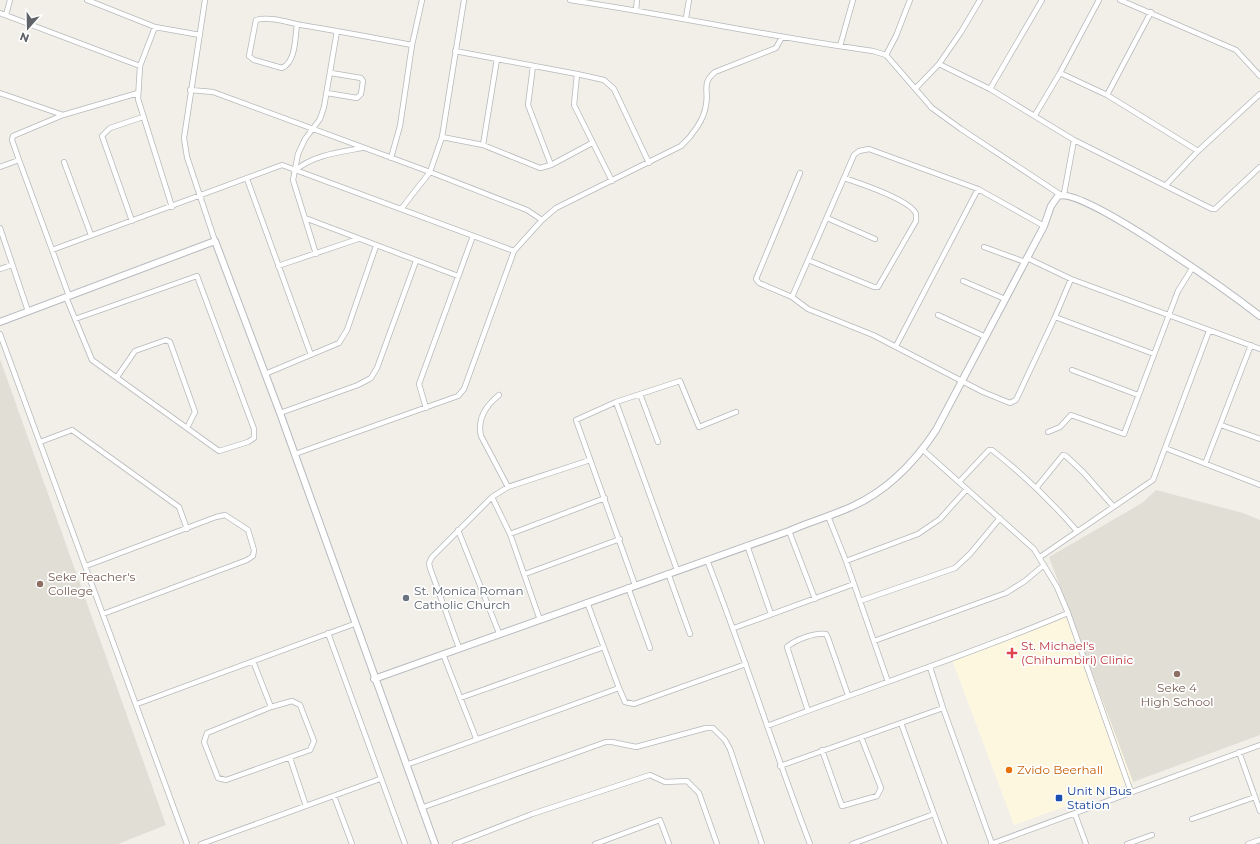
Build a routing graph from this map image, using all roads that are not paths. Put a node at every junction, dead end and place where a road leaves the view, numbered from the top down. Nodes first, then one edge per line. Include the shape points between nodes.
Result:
1 (10, 0) edge
2 (87, 0) edge
3 (205, 0) edge
4 (422, 0) edge
5 (464, 0) edge
6 (570, 0) edge
7 (637, 0) edge
8 (689, 0) edge
9 (853, 0) edge
10 (910, 0) edge
11 (980, 0) edge
12 (1042, 0) edge
13 (1099, 0) edge
14 (1120, 0) edge
15 (636, 10) junction
16 (1151, 12) junction
17 (0, 13) edge
18 (6, 15) junction
19 (686, 18) junction
20 (297, 24) junction
21 (155, 27) junction
22 (337, 31) junction
23 (200, 35) junction
24 (782, 37) junction
25 (412, 45) junction
26 (840, 46) junction
27 (455, 51) junction
28 (886, 56) junction
29 (497, 59) junction
30 (939, 64) junction
31 (140, 66) junction
32 (533, 66) junction
33 (1060, 72) junction
34 (331, 73) junction
35 (577, 74) junction
36 (1260, 76) edge
37 (916, 88) junction
38 (990, 89) junction
39 (190, 90) junction
40 (0, 93) edge
41 (138, 93) junction
42 (327, 93) junction
43 (1260, 94) edge
44 (1108, 95) junction
45 (63, 115) junction
46 (1035, 115) junction
47 (143, 117) junction
48 (312, 129) junction
49 (442, 137) junction
50 (1074, 140) junction
51 (592, 143) junction
52 (483, 145) junction
53 (362, 148) junction
54 (1198, 151) junction
55 (391, 158) junction
56 (19, 160) junction
57 (64, 162) dead end
58 (649, 163) junction
59 (551, 165) junction
60 (0, 167) edge
61 (1260, 167) edge
62 (296, 170) junction
63 (430, 172) junction
64 (800, 173) dead end
65 (844, 178) junction
66 (247, 179) junction
67 (612, 181) junction
68 (1166, 185) junction
69 (978, 190) junction
70 (1063, 194) junction
71 (201, 196) junction
72 (172, 207) junction
73 (402, 209) junction
74 (305, 218) junction
75 (827, 218) junction
76 (542, 220) junction
77 (132, 221) junction
78 (1044, 226) junction
79 (0, 228) edge
80 (91, 235) junction
81 (473, 236) junction
82 (358, 239) junction
83 (876, 239) dead end
84 (215, 241) junction
85 (376, 246) junction
86 (984, 247) dead end
87 (52, 250) junction
88 (514, 251) junction
89 (316, 254) junction
90 (808, 260) junction
91 (1026, 260) junction
92 (416, 261) junction
93 (12, 265) junction
94 (278, 266) junction
95 (1193, 267) junction
96 (0, 269) edge
97 (458, 276) junction
98 (1071, 279) junction
99 (963, 281) dead end
100 (68, 296) junction
101 (792, 297) junction
102 (1005, 299) junction
103 (28, 311) junction
104 (938, 315) dead end
105 (1169, 316) junction
106 (1260, 316) edge
107 (1055, 317) junction
108 (75, 319) junction
109 (0, 322) edge
110 (1209, 331) junction
111 (0, 334) edge
112 (986, 337) junction
113 (1251, 345) junction
114 (896, 346) junction
115 (1259, 347) edge
116 (1154, 354) junction
117 (311, 355) junction
118 (1072, 370) dead end
119 (265, 374) junction
120 (117, 377) junction
121 (962, 382) junction
122 (640, 394) junction
123 (499, 395) dead end
124 (1138, 395) junction
125 (616, 402) junction
126 (426, 408) junction
127 (736, 412) dead end
128 (280, 413) junction
129 (1221, 425) junction
130 (187, 428) junction
131 (1048, 432) dead end
132 (1260, 439) edge
133 (40, 442) junction
134 (658, 442) dead end
135 (1165, 448) junction
136 (923, 450) junction
137 (294, 454) junction
138 (590, 460) junction
139 (1205, 464) junction
140 (959, 482) junction
141 (1260, 485) edge
142 (1037, 487) junction
143 (508, 488) junction
144 (966, 490) junction
145 (492, 497) junction
146 (605, 498) junction
147 (1113, 506) junction
148 (828, 516) junction
149 (1000, 518) junction
150 (187, 529) junction
151 (458, 530) junction
152 (788, 531) junction
153 (1077, 531) junction
154 (510, 534) junction
155 (620, 539) junction
156 (747, 545) junction
157 (1040, 557) junction
158 (707, 560) junction
159 (846, 561) junction
160 (1044, 565) junction
161 (86, 566) junction
162 (677, 570) junction
163 (668, 573) junction
164 (525, 574) junction
165 (635, 584) junction
166 (854, 584) junction
167 (628, 587) junction
168 (815, 599) junction
169 (860, 601) junction
170 (588, 602) junction
171 (1068, 613) junction
172 (103, 614) junction
173 (771, 614) junction
174 (540, 620) junction
175 (354, 624) junction
176 (734, 628) junction
177 (328, 633) junction
178 (499, 633) junction
179 (690, 634) dead end
180 (874, 641) junction
181 (604, 647) junction
182 (459, 648) junction
183 (650, 648) dead end
184 (443, 654) junction
185 (253, 661) junction
186 (746, 664) junction
187 (930, 667) junction
188 (374, 679) junction
189 (888, 682) junction
190 (619, 688) junction
191 (848, 695) junction
192 (460, 698) junction
193 (137, 704) junction
194 (271, 707) junction
195 (943, 708) junction
196 (808, 711) junction
197 (902, 723) junction
198 (768, 726) junction
199 (861, 737) junction
200 (476, 738) junction
201 (1260, 745) edge
202 (822, 750) junction
203 (1240, 752) junction
204 (290, 758) junction
205 (406, 765) junction
206 (780, 766) junction
207 (380, 779) junction
208 (1131, 792) junction
209 (334, 796) junction
210 (1255, 798) junction
211 (306, 806) junction
212 (421, 808) junction
213 (1260, 812) edge
214 (934, 814) junction
215 (1075, 814) junction
216 (1192, 819) dead end
217 (1152, 835) dead end
218 (1260, 840) edge
219 (605, 842) edge
220 (187, 844) edge
221 (201, 844) edge
222 (352, 844) edge
223 (405, 844) edge
224 (434, 844) edge
225 (456, 844) edge
226 (595, 844) edge
227 (669, 844) edge
228 (717, 844) edge
229 (762, 844) edge
230 (810, 844) edge
231 (852, 844) edge
232 (945, 844) edge
233 (992, 844) edge
234 (1086, 844) edge
235 (1127, 844) edge
236 (1248, 844) edge

1 - 18 street
2 - 21 street
3 - 23 street
4 - 25 street
5 - 27 street
6 - 15 street
7 - 15 street
8 - 19 street
9 - 26 street
10 - 28 street
11 - 30 street
12 - 38 street
13 - 33 street
14 - 16 street
15 - 19 street
16 - 36 street via 1236,50
16 - 44 street
17 - 18 street
18 - 31 street
19 - 24 street
20 - 20 street via 288,66 282,68 254,60 249,56 256,20 262,18
20 - 22 street
21 - 23 street
21 - 31 street
22 - 25 street
22 - 34 street
23 - 39 street
24 - 26 street
24 - 58 street via 776,48 715,72 707,78 706,108 695,130 680,146
25 - 55 street via 400,126
26 - 28 street via 873,51
27 - 29 street
27 - 49 street
28 - 37 street
29 - 32 street
29 - 52 street
30 - 37 street
30 - 38 street
31 - 41 street
32 - 35 street
32 - 59 street via 528,105
33 - 44 street
33 - 46 street
34 - 42 street
34 - 42 street via 361,78 363,81 357,98
35 - 51 street via 574,105
35 - 58 street via 604,80 614,89
37 - 70 street via 932,108
38 - 46 street
39 - 48 street via 213,92
39 - 71 street via 184,138 187,157
40 - 45 street
41 - 45 street
41 - 47 street
42 - 48 street via 320,119
43 - 54 street
44 - 54 street
45 - 56 street via 13,136
46 - 50 street
47 - 72 street
47 - 77 street via 110,128 102,136
48 - 53 street
48 - 62 street via 298,154
49 - 52 street
49 - 63 street
50 - 68 street
50 - 70 street
51 - 59 street
51 - 67 street
52 - 59 street via 540,168
53 - 55 street
53 - 62 street via 304,162
54 - 68 street
55 - 63 street
56 - 60 street
56 - 87 street
57 - 80 street
58 - 67 street
61 - 68 street via 1215,209 1208,208
62 - 66 street via 282,165
62 - 73 street
62 - 74 street via 293,180
63 - 73 street
63 - 76 street via 527,210
64 - 101 street via 756,279 759,283
65 - 69 street via 854,155 869,149
65 - 75 street
65 - 90 street via 910,206 916,214 916,221 878,287
66 - 71 street
66 - 94 street
67 - 76 street via 556,208
69 - 78 street
69 - 114 street
70 - 78 street via 1058,196 1051,206
70 - 95 street via 1091,205
71 - 72 street
71 - 84 street
72 - 77 street
73 - 81 street
74 - 82 street
74 - 89 street
75 - 83 street
75 - 90 street
76 - 88 street
77 - 80 street
78 - 91 street
79 - 93 street
80 - 87 street
81 - 88 street
81 - 97 street
82 - 85 street
82 - 89 street
84 - 100 street
84 - 119 street
85 - 92 street
85 - 117 street via 347,330 339,343
86 - 91 street
87 - 100 street
88 - 126 street via 464,389 458,396
89 - 94 street
90 - 101 street
91 - 98 street
91 - 102 street
92 - 97 street
92 - 128 street via 377,368 371,378
93 - 96 street
93 - 103 street
94 - 117 street
95 - 105 street via 1178,291
95 - 106 street
97 - 126 street via 419,384
98 - 105 street
98 - 107 street
99 - 102 street
100 - 103 street
100 - 108 street
101 - 114 street via 808,309
102 - 112 street
103 - 109 street
104 - 112 street
105 - 110 street
105 - 116 street
107 - 116 street
107 - 121 street via 1016,400 1012,403 1006,403
108 - 120 street via 92,360
108 - 130 street via 197,276 254,430 254,438 219,450
110 - 113 street
110 - 135 street
111 - 133 street
112 - 121 street
113 - 115 street
113 - 129 street
114 - 121 street
116 - 124 street
117 - 119 street
118 - 124 street
119 - 128 street
120 - 130 street
120 - 130 street via 135,351 166,340 170,342 195,412
121 - 136 street
122 - 125 street
122 - 127 street via 680,381 699,427
122 - 134 street
123 - 143 street via 483,412 479,427 481,436
124 - 131 street via 1124,434 1071,415 1060,427
125 - 138 street via 576,420
125 - 162 street
126 - 137 street
128 - 137 street
129 - 132 street
129 - 139 street
133 - 150 street via 72,430 179,507
133 - 161 street via 66,518
135 - 139 street
135 - 147 street via 1153,480
136 - 140 street
136 - 148 street via 899,475 870,497
137 - 175 street
138 - 143 street
138 - 146 street
139 - 141 street
140 - 142 street via 991,450
140 - 144 street
142 - 147 street via 1063,455 1083,472
142 - 153 street
143 - 145 street
144 - 149 street
144 - 159 street via 940,519 918,534
145 - 151 street
145 - 154 street
146 - 154 street
146 - 155 street
147 - 153 street
148 - 152 street
148 - 159 street
149 - 157 street
149 - 169 street via 955,568
150 - 161 street
150 - 172 street via 216,516 225,515 248,530 254,550 253,556
151 - 178 street
151 - 182 street via 429,562
152 - 156 street
152 - 168 street
153 - 157 street
154 - 164 street
155 - 164 street
155 - 165 street
156 - 158 street
156 - 173 street
157 - 160 street
158 - 162 street
158 - 176 street
159 - 166 street
160 - 171 street
160 - 180 street via 1026,581 1006,593
161 - 172 street
162 - 163 street
163 - 165 street
163 - 179 street
164 - 174 street
165 - 167 street
166 - 168 street
166 - 169 street
167 - 170 street
167 - 183 street
168 - 173 street
169 - 180 street
170 - 174 street
170 - 181 street
171 - 187 street
171 - 208 street
172 - 193 street
173 - 176 street
174 - 178 street
175 - 177 street
175 - 188 street
176 - 186 street
177 - 185 street
177 - 207 street
178 - 182 street
180 - 189 street
181 - 190 street
181 - 192 street
182 - 184 street
184 - 188 street
184 - 192 street
185 - 193 street
185 - 194 street
186 - 190 street via 634,704 625,702
186 - 198 street
187 - 189 street
187 - 195 street
188 - 205 street
189 - 191 street
190 - 200 street
191 - 196 street
191 - 196 street via 826,634 810,636 787,647
192 - 200 street
193 - 220 street
194 - 204 street via 292,701 298,702 314,741 310,750
194 - 204 street via 207,733 204,742 216,774 221,780
195 - 197 street
195 - 233 street
196 - 198 street
197 - 199 street
197 - 214 street
198 - 206 street
199 - 202 street
199 - 202 street via 881,788 877,796 842,806
200 - 205 street
201 - 203 street
202 - 206 street
203 - 208 street
203 - 210 street
204 - 211 street
205 - 212 street
206 - 230 street
207 - 209 street
207 - 223 street
208 - 215 street
209 - 211 street
209 - 222 street
210 - 213 street
210 - 216 street
211 - 221 street
212 - 224 street
212 - 229 street via 606,742 636,747 713,728 730,749
214 - 231 street
214 - 232 street
215 - 233 street
215 - 234 street
217 - 235 street
218 - 236 street
219 - 226 street
219 - 227 street via 660,820
225 - 228 street via 532,814 650,775 665,782 687,780 695,787

